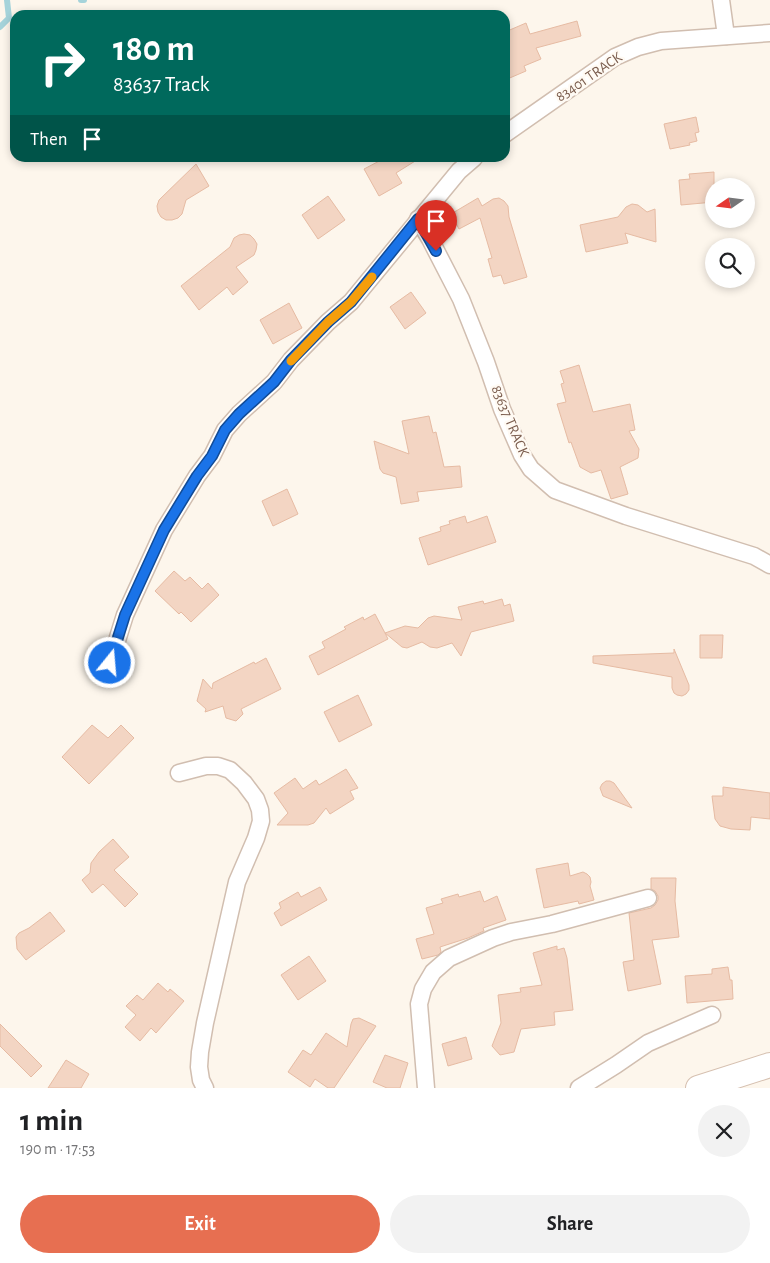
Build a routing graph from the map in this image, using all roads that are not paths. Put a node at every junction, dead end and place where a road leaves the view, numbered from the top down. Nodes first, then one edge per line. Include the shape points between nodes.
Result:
1 (721, 0) edge
2 (770, 33) edge
3 (726, 36) junction
4 (510, 130) edge
5 (469, 162) edge
6 (418, 219) junction
7 (770, 565) edge
8 (110, 663) dead end
9 (178, 774) dead end
10 (648, 898) dead end
11 (712, 1015) dead end
12 (770, 1065) edge
13 (206, 1088) edge
14 (426, 1088) edge
15 (580, 1088) edge
16 (698, 1088) edge

1 - 3 street
2 - 3 street, 83401 TRACK
3 - 4 street, 83401 TRACK via 661,41 615,57
5 - 6 street
6 - 7 street, 83637 TRACK via 460,299 502,409 531,469 555,490 754,556
6 - 8 street via 351,302 225,430 164,530 125,615
9 - 13 street via 206,766 230,770 256,799 261,821 237,882 205,1023 199,1067
10 - 14 street via 511,932 449,958 433,972 419,1004
11 - 15 street via 648,1043
12 - 16 main road

